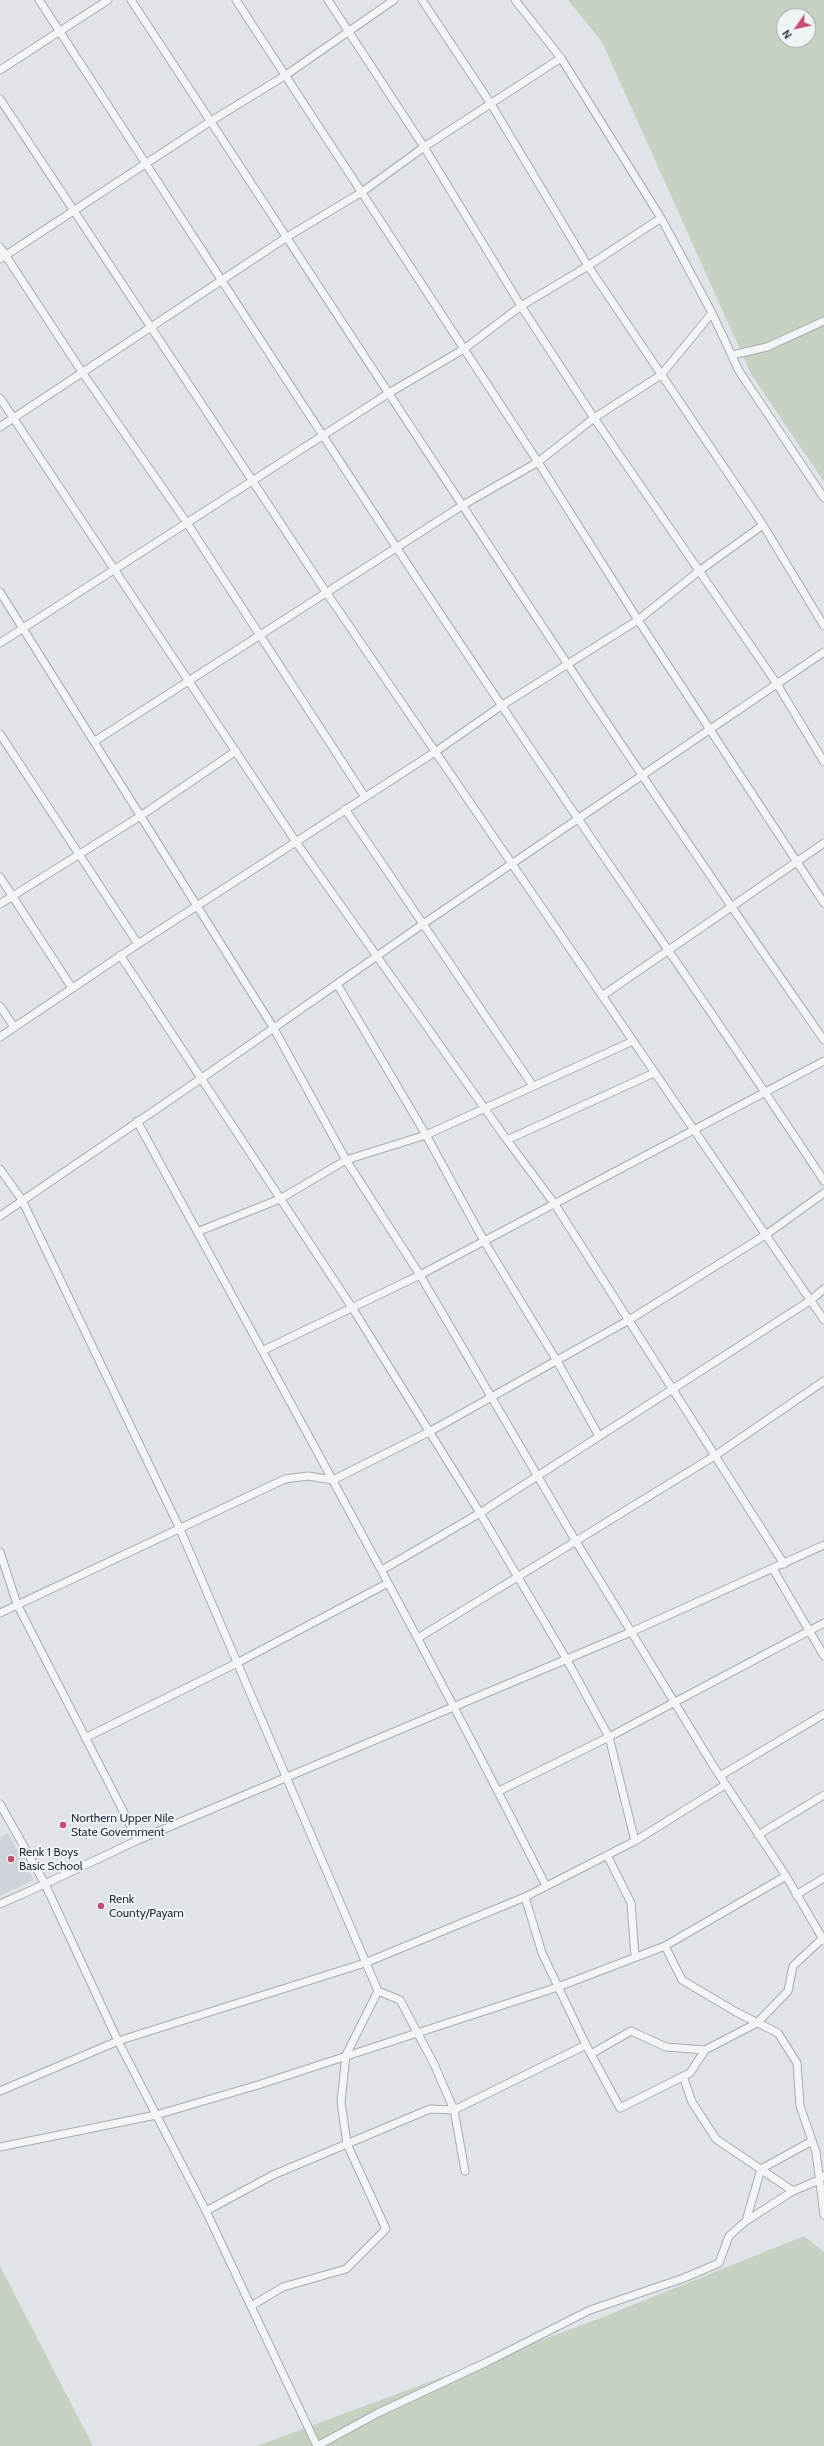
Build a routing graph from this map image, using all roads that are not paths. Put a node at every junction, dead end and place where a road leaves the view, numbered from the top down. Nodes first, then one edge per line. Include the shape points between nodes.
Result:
1 (39, 0) edge
2 (108, 0) edge
3 (131, 0) edge
4 (236, 0) edge
5 (328, 0) edge
6 (394, 0) edge
7 (422, 0) edge
8 (515, 0) edge
9 (60, 31) junction
10 (348, 31) junction
11 (561, 58) junction
12 (0, 70) edge
13 (286, 75) junction
14 (0, 99) edge
15 (491, 104) junction
16 (210, 121) junction
17 (424, 147) junction
18 (146, 163) junction
19 (362, 192) junction
20 (74, 210) junction
21 (661, 218) junction
22 (287, 237) junction
23 (0, 246) edge
24 (3, 257) edge
25 (588, 266) junction
26 (222, 280) junction
27 (521, 306) junction
28 (712, 313) junction
29 (824, 321) edge
30 (151, 326) junction
31 (464, 349) junction
32 (732, 355) junction
33 (82, 372) junction
34 (662, 375) junction
35 (389, 393) junction
36 (0, 398) edge
37 (594, 418) junction
38 (14, 419) junction
39 (0, 427) edge
40 (324, 435) junction
41 (538, 462) junction
42 (252, 481) junction
43 (824, 498) edge
44 (463, 505) junction
45 (187, 523) junction
46 (763, 525) junction
47 (398, 547) junction
48 (113, 570) junction
49 (699, 571) junction
50 (0, 592) edge
51 (326, 592) junction
52 (638, 620) junction
53 (824, 626) edge
54 (23, 627) junction
55 (260, 635) junction
56 (0, 642) edge
57 (824, 652) edge
58 (568, 665) junction
59 (190, 682) junction
60 (777, 684) junction
61 (502, 706) junction
62 (710, 730) junction
63 (0, 734) edge
64 (95, 742) junction
65 (236, 751) junction
66 (435, 752) junction
67 (824, 762) edge
68 (642, 775) junction
69 (365, 797) junction
70 (345, 809) junction
71 (142, 815) junction
72 (578, 819) junction
73 (296, 842) junction
74 (824, 843) edge
75 (79, 854) junction
76 (796, 862) junction
77 (511, 863) junction
78 (0, 877) edge
79 (13, 896) junction
80 (824, 903) edge
81 (0, 904) edge
82 (198, 906) junction
83 (731, 907) junction
84 (423, 924) junction
85 (138, 944) junction
86 (667, 951) junction
87 (120, 955) junction
88 (378, 956) junction
89 (337, 984) junction
90 (72, 988) junction
91 (602, 996) junction
92 (0, 1006) edge
93 (14, 1027) junction
94 (273, 1028) junction
95 (0, 1037) edge
96 (824, 1040) edge
97 (633, 1041) junction
98 (824, 1061) edge
99 (654, 1073) junction
100 (202, 1078) junction
101 (533, 1086) junction
102 (765, 1091) junction
103 (485, 1108) junction
104 (138, 1121) junction
105 (695, 1129) junction
106 (426, 1135) junction
107 (507, 1140) junction
108 (346, 1160) junction
109 (0, 1170) edge
110 (824, 1181) edge
111 (824, 1192) edge
112 (280, 1199) junction
113 (22, 1200) junction
114 (554, 1203) junction
115 (0, 1216) edge
116 (197, 1232) junction
117 (766, 1234) junction
118 (484, 1241) junction
119 (420, 1275) junction
120 (824, 1289) edge
121 (810, 1300) junction
122 (353, 1309) junction
123 (629, 1320) junction
124 (824, 1320) edge
125 (264, 1350) junction
126 (557, 1361) junction
127 (824, 1381) edge
128 (673, 1388) junction
129 (490, 1398) junction
130 (429, 1432) junction
131 (600, 1436) junction
132 (716, 1455) junction
133 (537, 1476) junction
134 (333, 1480) junction
135 (480, 1513) junction
136 (179, 1528) junction
137 (575, 1540) junction
138 (824, 1545) edge
139 (0, 1552) edge
140 (784, 1564) junction
141 (774, 1569) junction
142 (382, 1570) junction
143 (518, 1577) junction
144 (388, 1583) junction
145 (17, 1604) junction
146 (0, 1613) edge
147 (824, 1623) edge
148 (809, 1631) junction
149 (631, 1632) junction
150 (418, 1638) junction
151 (824, 1656) edge
152 (567, 1660) junction
153 (237, 1663) junction
154 (674, 1703) junction
155 (454, 1705) junction
156 (824, 1714) edge
157 (608, 1737) junction
158 (85, 1738) junction
159 (287, 1776) junction
160 (720, 1776) junction
161 (725, 1785) junction
162 (499, 1791) junction
163 (824, 1795) edge
164 (0, 1804) edge
165 (758, 1835) junction
166 (138, 1840) junction
167 (635, 1842) junction
168 (607, 1856) junction
169 (786, 1876) junction
170 (824, 1878) edge
171 (45, 1884) junction
172 (546, 1886) junction
173 (796, 1895) junction
174 (525, 1897) junction
175 (0, 1904) edge
176 (823, 1940) edge
177 (665, 1946) junction
178 (635, 1958) junction
179 (365, 1963) junction
180 (558, 1987) junction
181 (378, 1991) junction
182 (757, 2023) junction
183 (415, 2032) junction
184 (118, 2041) junction
185 (586, 2045) junction
186 (705, 2050) junction
187 (591, 2054) junction
188 (346, 2055) junction
189 (683, 2076) junction
190 (0, 2091) edge
191 (454, 2110) junction
192 (156, 2115) junction
193 (812, 2141) junction
194 (346, 2144) junction
195 (0, 2147) edge
196 (761, 2169) junction
197 (465, 2171) dead end
198 (822, 2178) edge
199 (793, 2191) junction
200 (206, 2211) junction
201 (824, 2215) edge
202 (746, 2221) junction
203 (251, 2306) junction
204 (317, 2446) edge

1 - 9 street
2 - 9 street
3 - 16 street
4 - 13 street
5 - 10 street
6 - 10 street
7 - 15 street
8 - 11 street
9 - 12 street
9 - 18 street
10 - 13 street
10 - 17 street
11 - 15 street
11 - 21 street
13 - 16 street
13 - 19 street
14 - 20 street
15 - 17 street
15 - 25 street
16 - 18 street
16 - 22 street
17 - 19 street
17 - 27 street
18 - 20 street
18 - 26 street
19 - 22 street
19 - 31 street
20 - 24 street
20 - 30 street
21 - 25 street
21 - 28 street
22 - 26 street
22 - 35 street
23 - 24 street
24 - 33 street
25 - 27 street
25 - 34 street
26 - 30 street
26 - 40 street
27 - 31 street
27 - 37 street
28 - 32 street
28 - 34 street
29 - 32 street via 767,347
30 - 33 street
30 - 42 street
31 - 35 street
31 - 41 street
32 - 43 street via 739,372
33 - 38 street
33 - 45 street
34 - 37 street
34 - 46 street
35 - 40 street
35 - 44 street
36 - 38 street
37 - 41 street
37 - 49 street
38 - 39 street
38 - 48 street
40 - 42 street
40 - 47 street
41 - 44 street
41 - 52 street
42 - 45 street
42 - 51 street
44 - 47 street
44 - 58 street
45 - 48 street
45 - 55 street
46 - 49 street
46 - 53 street
47 - 51 street
47 - 61 street
48 - 54 street
48 - 59 street
49 - 52 street
49 - 60 street
50 - 54 street
51 - 55 street
51 - 66 street
52 - 58 street
52 - 62 street
54 - 56 street
54 - 64 street
55 - 59 street
55 - 69 street
57 - 60 street
58 - 61 street
58 - 68 street
59 - 64 street
59 - 65 street
60 - 62 street
60 - 67 street
61 - 66 street
61 - 72 street
62 - 68 street
62 - 76 street
63 - 75 street
64 - 71 street
65 - 71 street
65 - 73 street
66 - 69 street
66 - 77 street
68 - 72 street
68 - 83 street
69 - 70 street
70 - 73 street
70 - 84 street
71 - 75 street
71 - 82 street
72 - 77 street
72 - 86 street
73 - 82 street
73 - 88 street
74 - 76 street
75 - 79 street
75 - 85 street
76 - 80 street
76 - 83 street
77 - 84 street
77 - 91 street
78 - 79 street
79 - 81 street
79 - 90 street
82 - 85 street
82 - 94 street
83 - 86 street
83 - 96 street
84 - 88 street
84 - 101 street
85 - 87 street
86 - 91 street
86 - 102 street
87 - 90 street
87 - 100 street
88 - 89 street
88 - 103 street
89 - 94 street
89 - 106 street
90 - 93 street
91 - 97 street
92 - 93 street
93 - 95 street
94 - 100 street
94 - 108 street
97 - 99 street
97 - 101 street
98 - 102 street
99 - 105 street
99 - 107 street
100 - 104 street
100 - 112 street
101 - 103 street
102 - 105 street
102 - 110 street
103 - 106 street
103 - 107 street
104 - 113 street
104 - 116 street
105 - 114 street
105 - 117 street
106 - 108 street
106 - 118 street
107 - 114 street
108 - 112 street
108 - 119 street
109 - 113 street
111 - 117 street
112 - 116 street
112 - 122 street
113 - 115 street
113 - 136 street
114 - 118 street
114 - 123 street
116 - 125 street
117 - 121 street
117 - 123 street
118 - 119 street
118 - 126 street
119 - 122 street
119 - 129 street
120 - 121 street
121 - 124 street
121 - 128 street
122 - 125 street
122 - 130 street
123 - 126 street
123 - 128 street
125 - 134 street
126 - 129 street
126 - 131 street
127 - 132 street
128 - 131 street
128 - 132 street
129 - 130 street
129 - 133 street
130 - 134 street
130 - 135 street
131 - 133 street
132 - 137 street
132 - 140 street
133 - 135 street
133 - 137 street
134 - 136 street via 308,1476 285,1479
134 - 142 street
135 - 142 street
135 - 143 street
136 - 145 street
136 - 153 street
137 - 143 street
137 - 149 street
138 - 140 street
139 - 145 street
140 - 141 street
141 - 148 street
141 - 149 street
142 - 144 street
143 - 150 street
143 - 152 street
144 - 150 street
144 - 153 street
145 - 146 street
145 - 158 street
147 - 148 street
148 - 151 street
148 - 154 street
149 - 152 street
149 - 154 street
150 - 155 street
152 - 155 street
152 - 157 street
153 - 158 street
153 - 159 street
154 - 157 street
154 - 160 street
155 - 159 street
155 - 162 street
156 - 160 street
157 - 162 street
157 - 167 street
158 - 166 street
159 - 166 street
159 - 179 street
160 - 161 street
161 - 165 street
161 - 167 street
162 - 172 street
163 - 165 street
164 - 171 street
165 - 169 street
166 - 171 street
167 - 168 street
168 - 172 street
168 - 178 street via 631,1903
169 - 173 street
169 - 177 street
170 - 173 street
171 - 175 street
171 - 184 street
172 - 174 street
173 - 176 street
174 - 179 street
174 - 180 street via 542,1953
176 - 182 street via 793,1966 788,1991
177 - 178 street
177 - 182 street via 682,1980
178 - 180 street
179 - 181 street
179 - 184 street
180 - 183 street
180 - 185 street
181 - 183 street via 400,2000
181 - 188 street
182 - 186 street
182 - 193 street via 778,2033 797,2063 800,2106
183 - 188 street
183 - 191 street via 434,2064
184 - 190 street
184 - 192 street
185 - 187 street
185 - 191 street
186 - 187 street via 666,2047 631,2031
186 - 189 street via 690,2073
187 - 189 street via 620,2108
188 - 192 street via 258,2085
188 - 194 street via 341,2102
189 - 196 street via 692,2102 716,2139
191 - 194 street via 430,2109
191 - 197 street
192 - 195 street
192 - 200 street
193 - 196 street
193 - 198 street
194 - 200 street via 273,2175
194 - 203 street via 386,2229 346,2269 283,2287
196 - 199 street
196 - 202 street
198 - 199 street
198 - 201 street
199 - 202 street
200 - 203 street
202 - 204 street via 729,2236 719,2263 684,2278 590,2310 378,2413
203 - 204 street

